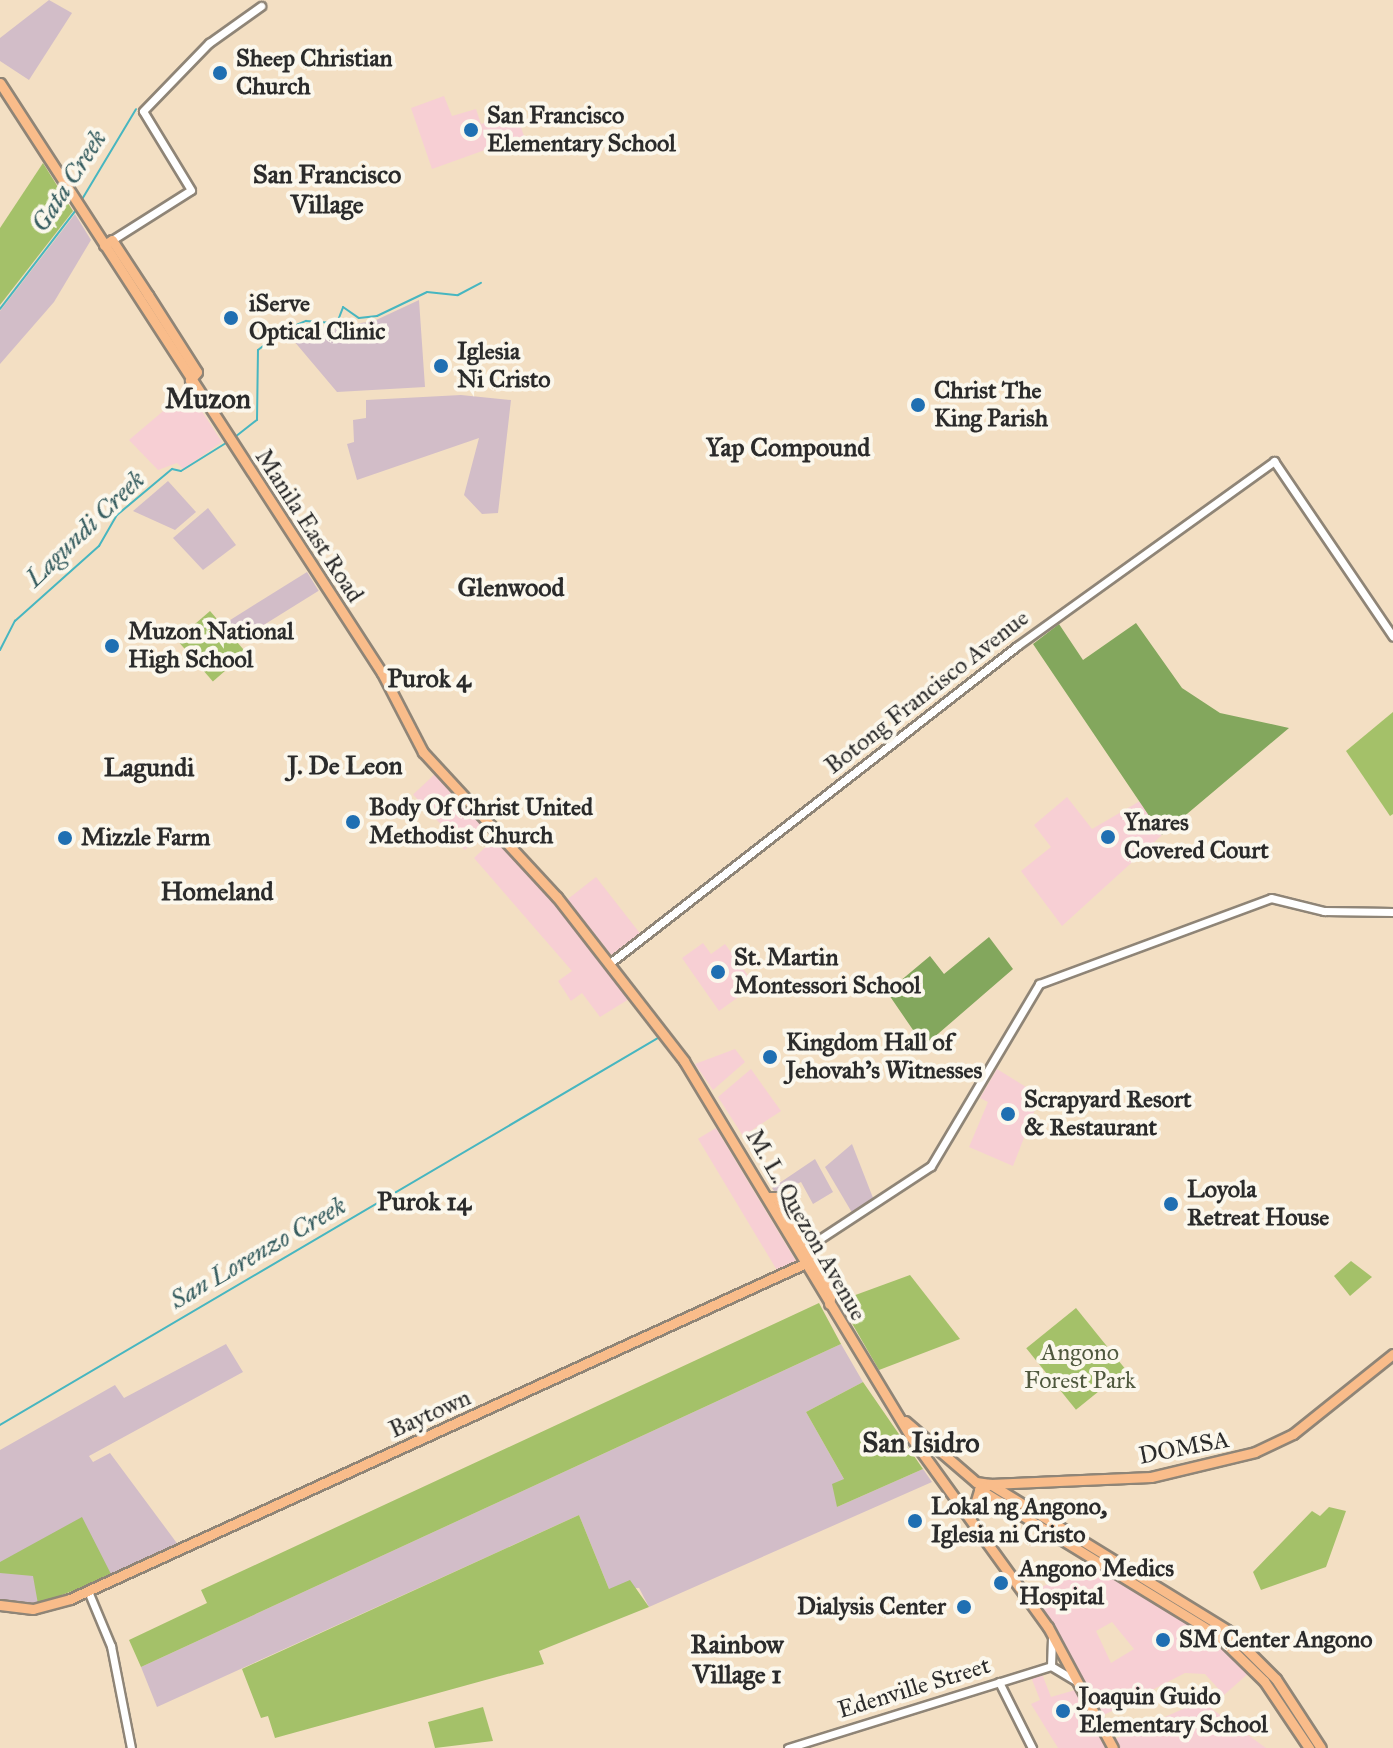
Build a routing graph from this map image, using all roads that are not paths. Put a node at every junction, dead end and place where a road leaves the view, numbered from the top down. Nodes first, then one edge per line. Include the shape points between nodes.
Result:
1 (261, 6) dead end
2 (0, 83) edge
3 (108, 243) junction
4 (1393, 637) edge
5 (423, 752) joint
6 (1393, 912) edge
7 (610, 963) junction
8 (767, 1197) junction
9 (806, 1248) junction
10 (806, 1263) junction
11 (829, 1304) junction
12 (1393, 1354) edge
13 (894, 1410) junction
14 (990, 1484) junction
15 (978, 1486) junction
16 (971, 1517) junction
17 (1046, 1524) junction
18 (88, 1591) junction
19 (0, 1605) edge
20 (1052, 1634) junction
21 (1253, 1660) junction
22 (1051, 1666) junction
23 (999, 1682) junction
24 (1084, 1685) junction
25 (1295, 1704) junction
26 (1286, 1711) junction
27 (1316, 1747) edge
28 (131, 1748) edge
29 (788, 1748) edge
30 (1032, 1748) edge
31 (1113, 1748) edge

1 - 3 street via 209,43 143,111 191,190
2 - 3 main road
3 - 5 main road, Manila East Road via 180,355 197,372 190,380 382,673
4 - 7 street, Botong Francisco Avenue via 1274,461 1017,646
5 - 7 main road, M. L. Quezon Avenue
6 - 9 street via 1324,911 1271,898 1047,980 1029,992 1008,1038 931,1166
7 - 8 main road, M. L. Quezon Avenue via 684,1061
8 - 9 main road via 776,1197
8 - 10 main road, M. L. Quezon Avenue
9 - 11 main road via 831,1293
10 - 11 main road, M. L. Quezon Avenue
10 - 18 main road, Baytown
11 - 13 main road, M. L. Quezon Avenue
12 - 14 main road, DOMSA via 1293,1434 1223,1463 1137,1478
13 - 15 main road
13 - 16 main road, M. L. Quezon Avenue
14 - 15 main road, DOMSA
14 - 17 main road
15 - 16 main road
15 - 17 main road
16 - 20 main road, M. L. Quezon Avenue
17 - 21 main road via 1196,1607
18 - 19 main road, Baytown via 33,1609
18 - 28 street via 111,1646
20 - 22 street
20 - 24 main road, M. L. Quezon Avenue
21 - 25 main road
21 - 26 main road
22 - 23 street, Edenville Street
22 - 24 street
23 - 29 street, Edenville Street
23 - 30 street
24 - 31 main road, M. L. Quezon Avenue
25 - 26 main road
25 - 27 main road
26 - 27 main road

